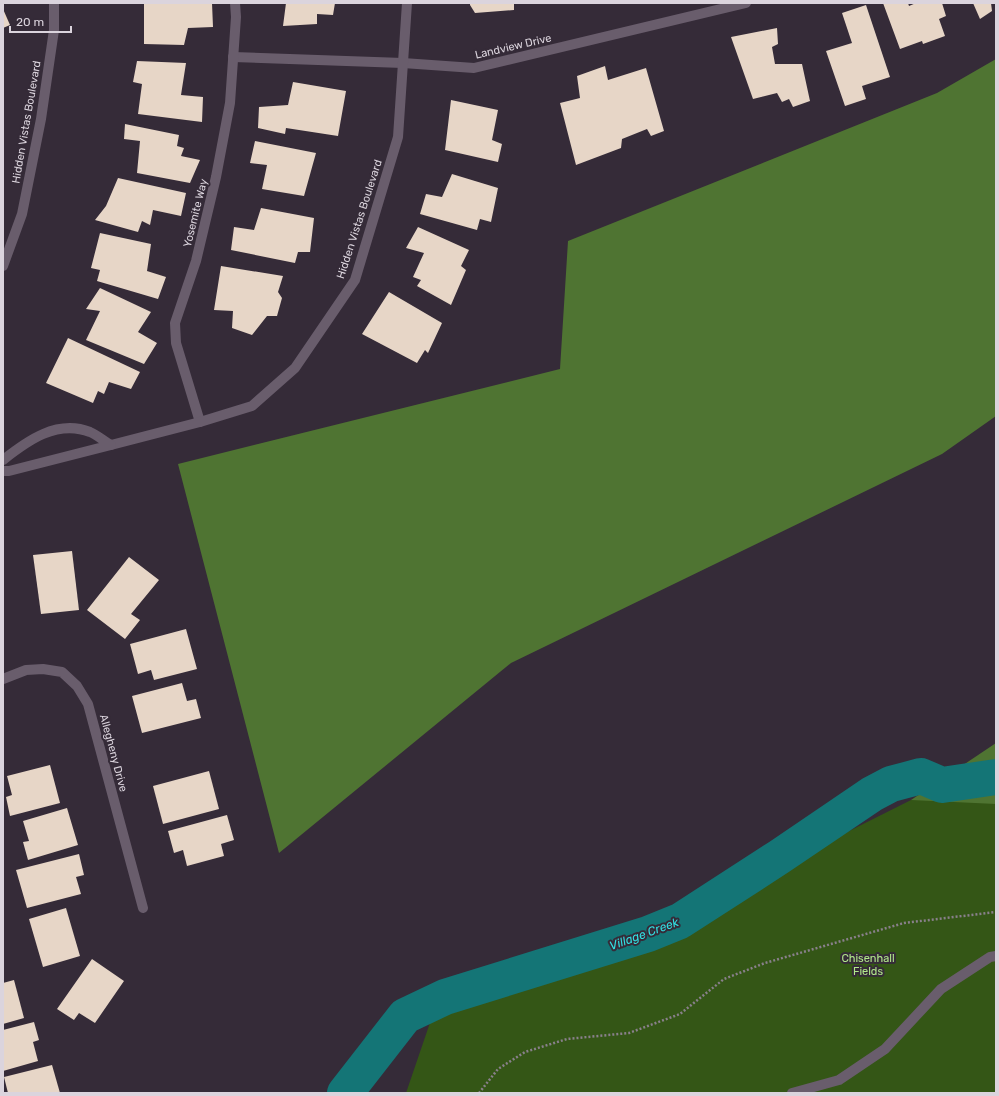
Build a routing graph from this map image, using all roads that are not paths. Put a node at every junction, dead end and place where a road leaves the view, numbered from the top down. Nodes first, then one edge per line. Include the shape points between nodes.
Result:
1 (54, 3) edge
2 (235, 3) edge
3 (407, 3) edge
4 (746, 3) edge
5 (233, 57) junction
6 (403, 63) junction
7 (3, 266) edge
8 (200, 422) junction
9 (111, 445) junction
10 (3, 460) edge
11 (3, 471) edge
12 (3, 679) edge
13 (143, 908) dead end
14 (996, 956) edge
15 (792, 1093) edge

1 - 7 street, Hidden Vistas Boulevard via 54,30 41,119 22,214
2 - 5 street, Yosemite Way
3 - 6 street, Hidden Vistas Boulevard
4 - 6 street, Landview Drive via 474,68
5 - 6 street, Landview Drive
5 - 8 street, Yosemite Way via 230,103 216,177 196,261 175,324 176,343
6 - 8 street, Hidden Vistas Boulevard via 398,137 355,280 295,368 252,406
8 - 9 street, Hidden Vistas Boulevard
9 - 10 street via 90,432 72,428 56,429 38,436
9 - 11 street, Hidden Vistas Boulevard via 9,472
12 - 13 street, Allegheny Drive via 26,670 43,669 62,672 77,686 88,704
14 - 15 street via 990,957 941,989 885,1049 866,1062 839,1080

